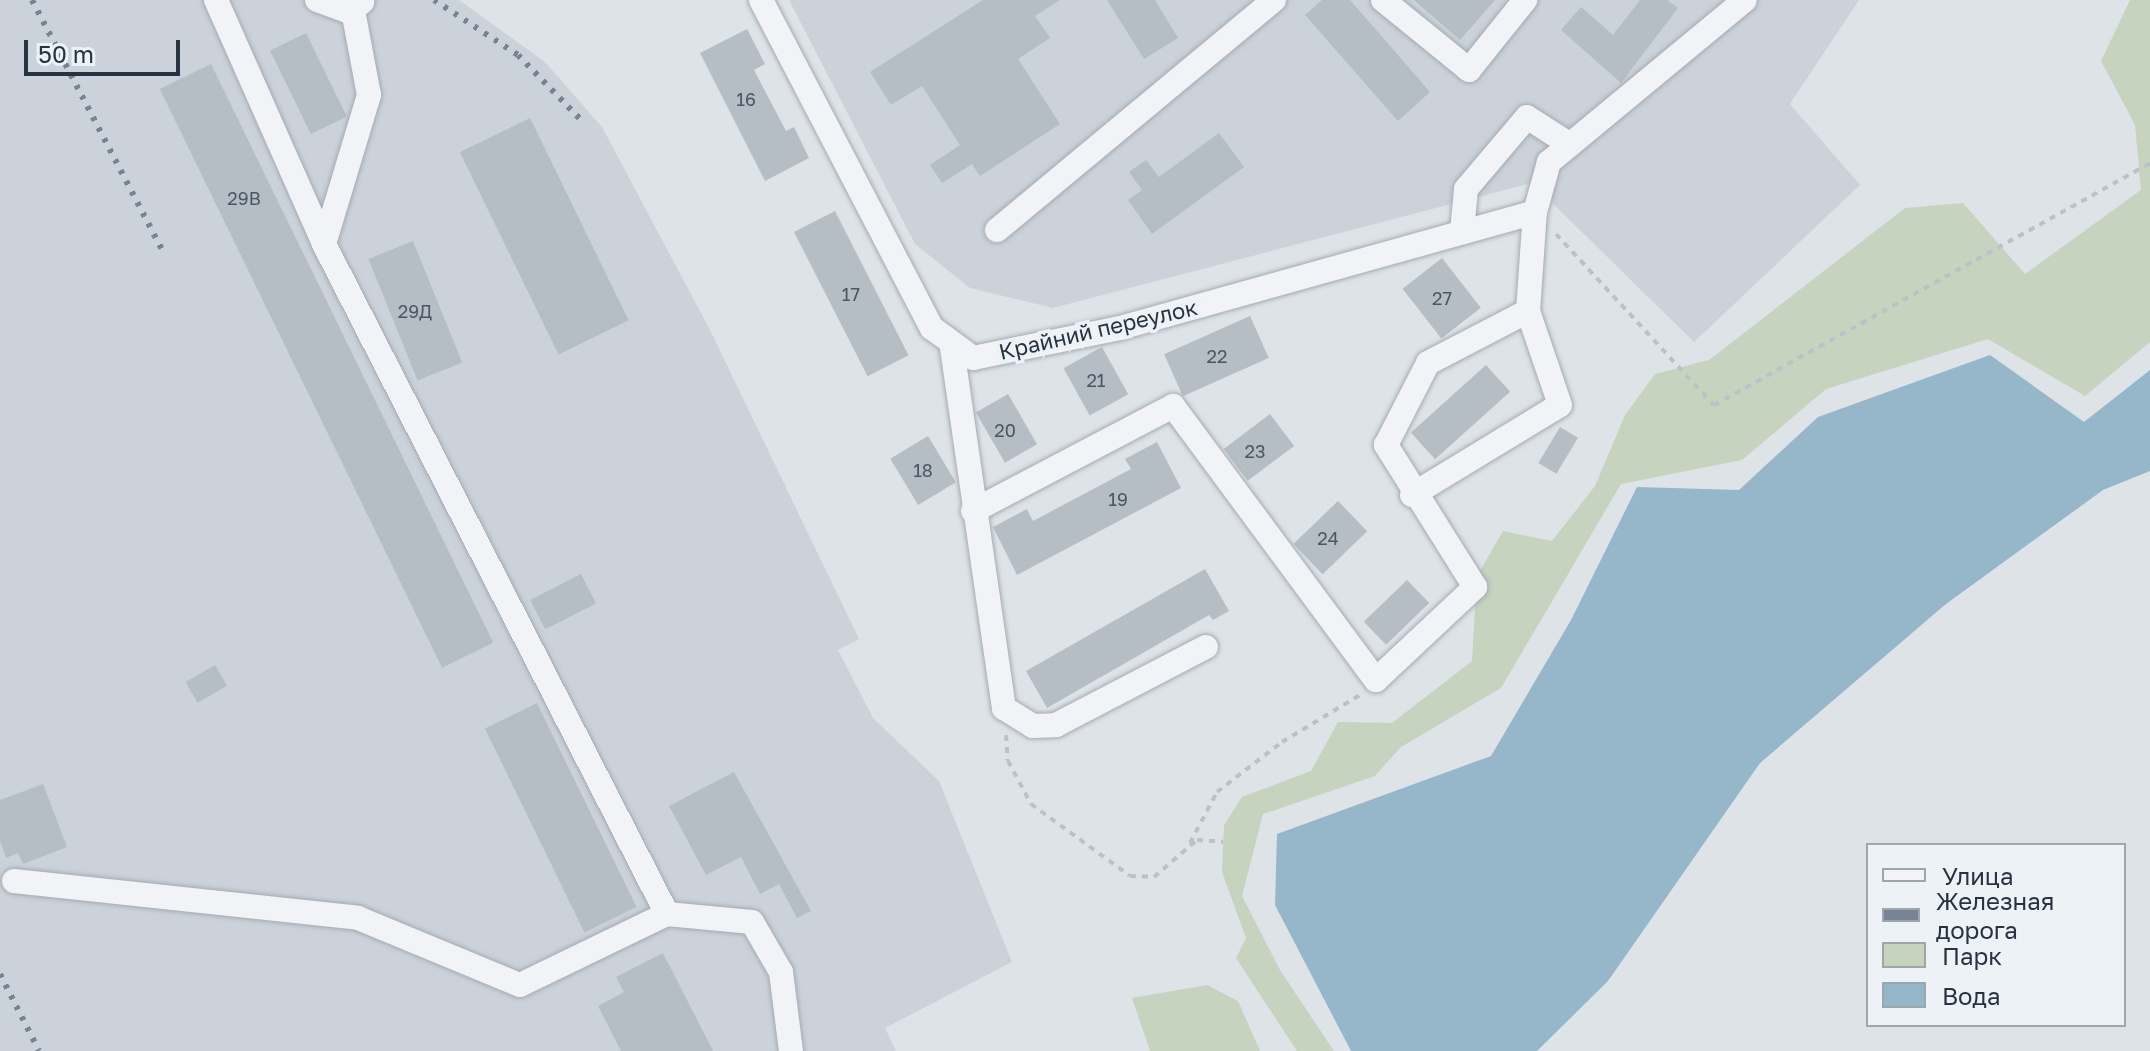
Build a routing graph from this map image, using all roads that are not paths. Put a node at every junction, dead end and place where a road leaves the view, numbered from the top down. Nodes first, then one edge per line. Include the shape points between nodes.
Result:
1 (216, 0) edge
2 (317, 0) edge
3 (761, 0) edge
4 (1274, 0) edge
5 (1383, 0) edge
6 (1525, 0) edge
7 (1745, 0) edge
8 (355, 4) edge
9 (1569, 144) junction
10 (1535, 212) junction
11 (997, 230) dead end
12 (1462, 232) junction
13 (324, 244) junction
14 (1528, 311) junction
15 (952, 348) junction
16 (1412, 495) junction
17 (973, 511) junction
18 (1206, 647) dead end
19 (14, 881) dead end
20 (667, 914) junction
21 (791, 1051) edge

1 - 13 street
2 - 8 street
3 - 15 street via 932,328
4 - 11 street
5 - 6 street via 1469,70
7 - 9 street
8 - 13 street via 369,95
9 - 10 street via 1549,162
9 - 12 street via 1527,117 1466,189
10 - 12 street, Крайний переулок
10 - 14 street
12 - 15 street, Крайний переулок via 1120,328 973,358
13 - 20 street
14 - 16 street via 1428,363 1386,445
14 - 16 street via 1560,405
15 - 17 street
16 - 17 street via 1475,587 1376,680 1173,406
17 - 18 street via 1004,708 1033,726 1056,725
19 - 20 street via 358,918 520,985
20 - 21 street via 752,922 781,972

